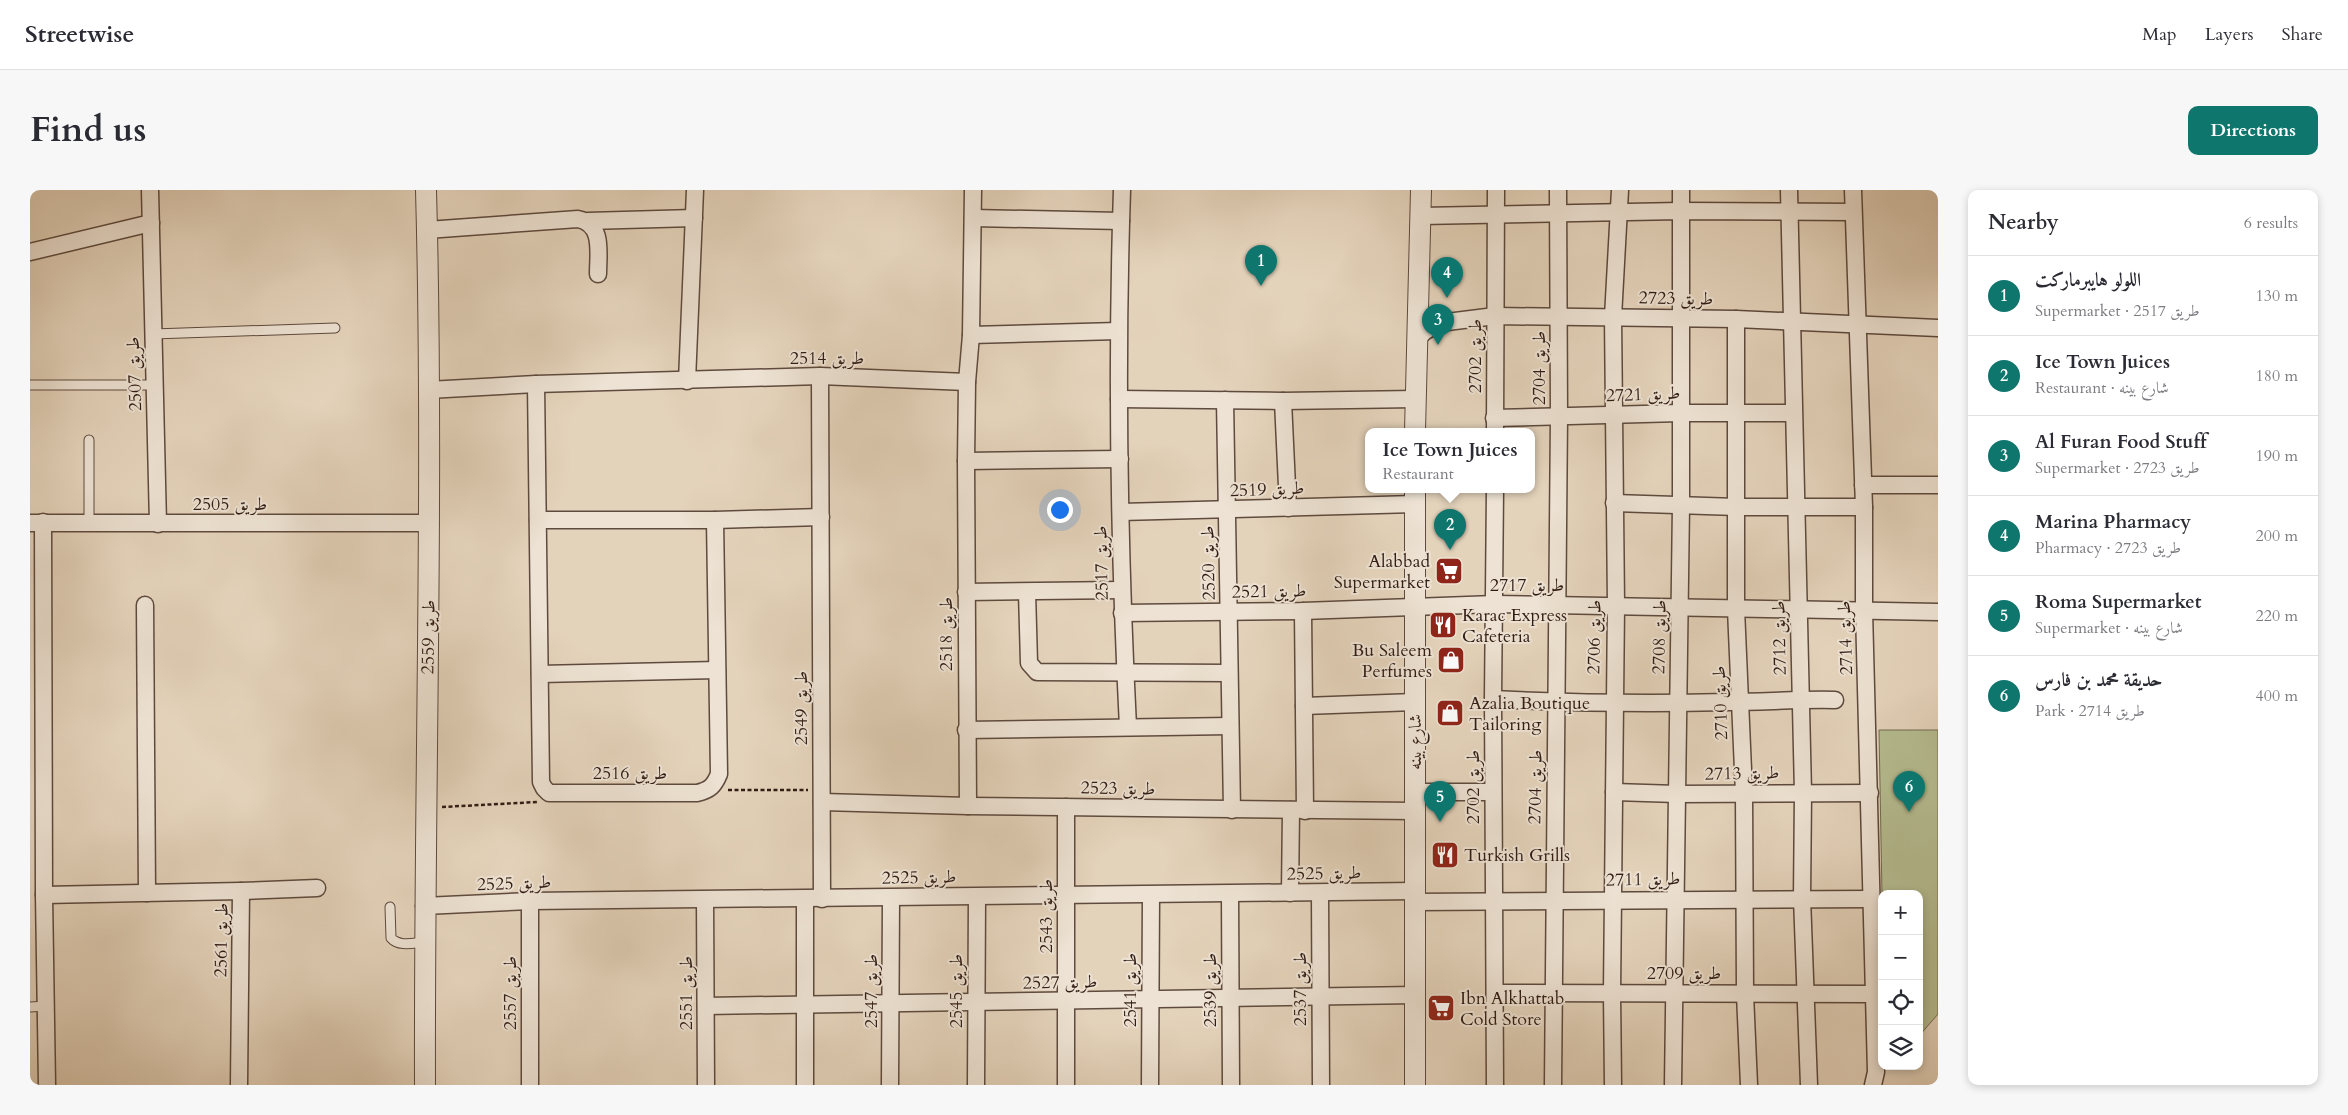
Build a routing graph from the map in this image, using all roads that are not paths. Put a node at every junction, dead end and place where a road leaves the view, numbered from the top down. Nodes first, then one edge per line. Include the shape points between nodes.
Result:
1 (150, 190) edge
2 (426, 190) edge
3 (695, 190) edge
4 (973, 190) edge
5 (1122, 190) edge
6 (1421, 190) edge
7 (1496, 190) edge
8 (1558, 190) edge
9 (1620, 190) edge
10 (1681, 190) edge
11 (1789, 190) edge
12 (1853, 190) edge
13 (1680, 210) junction
14 (1620, 211) junction
15 (1558, 212) junction
16 (1853, 212) junction
17 (1496, 213) junction
18 (1789, 213) junction
19 (1421, 216) junction
20 (694, 218) junction
21 (973, 218) junction
22 (588, 221) junction
23 (1121, 221) junction
24 (151, 223) junction
25 (427, 230) junction
26 (30, 252) edge
27 (598, 274) dead end
28 (1495, 316) junction
29 (1558, 316) junction
30 (1613, 317) junction
31 (1680, 318) junction
32 (1736, 319) junction
33 (1792, 322) junction
34 (1857, 325) junction
35 (335, 328) dead end
36 (1938, 328) edge
37 (1118, 331) junction
38 (153, 334) junction
39 (971, 336) junction
40 (1418, 338) junction
41 (820, 376) junction
42 (687, 380) junction
43 (967, 382) junction
44 (536, 384) junction
45 (30, 385) edge
46 (155, 385) junction
47 (428, 390) junction
48 (1119, 399) junction
49 (1415, 399) junction
50 (1225, 400) junction
51 (1283, 401) junction
52 (1680, 412) junction
53 (1736, 412) junction
54 (1793, 413) junction
55 (1614, 415) junction
56 (1559, 416) junction
57 (1494, 425) edge
58 (1415, 428) edge
59 (89, 440) dead end
60 (1120, 459) junction
61 (966, 461) junction
62 (1863, 485) junction
63 (1938, 485) edge
64 (1495, 493) edge
65 (1415, 496) edge
66 (1614, 503) junction
67 (1680, 505) junction
68 (1737, 507) junction
69 (1795, 507) junction
70 (1864, 507) junction
71 (1288, 508) junction
72 (1227, 510) junction
73 (1121, 512) junction
74 (821, 517) junction
75 (538, 520) junction
76 (716, 520) junction
77 (36, 523) edge
78 (89, 523) junction
79 (430, 523) junction
80 (158, 524) junction
81 (1121, 590) junction
82 (966, 592) junction
83 (1028, 592) junction
84 (1495, 604) junction
85 (146, 605) dead end
86 (1556, 605) junction
87 (1616, 605) junction
88 (1415, 607) junction
89 (1679, 609) junction
90 (1736, 609) junction
91 (1799, 609) junction
92 (1303, 611) junction
93 (1864, 611) junction
94 (1228, 612) junction
95 (1938, 612) edge
96 (1122, 613) junction
97 (717, 670) junction
98 (1126, 672) junction
99 (1230, 672) junction
100 (540, 674) junction
101 (1493, 698) junction
102 (1799, 699) junction
103 (1835, 700) dead end
104 (1415, 702) junction
105 (1557, 702) junction
106 (1740, 702) junction
107 (1678, 703) junction
108 (1613, 704) junction
109 (1304, 706) junction
110 (1230, 726) junction
111 (1128, 727) junction
112 (966, 730) junction
113 (1493, 792) junction
114 (1614, 792) junction
115 (1803, 792) junction
116 (1744, 793) junction
117 (1870, 793) junction
118 (1677, 794) junction
119 (822, 796) junction
120 (1415, 801) junction
121 (968, 806) junction
122 (1066, 808) junction
123 (1232, 810) junction
124 (1298, 811) junction
125 (317, 888) dead end
126 (241, 891) junction
127 (147, 893) junction
128 (1290, 893) junction
129 (1320, 893) junction
130 (1230, 894) junction
131 (44, 895) junction
132 (1151, 895) junction
133 (1066, 896) junction
134 (977, 897) junction
135 (1415, 897) junction
136 (822, 898) junction
137 (890, 898) junction
138 (1802, 898) junction
139 (805, 899) junction
140 (1675, 899) junction
141 (1745, 899) junction
142 (1871, 899) junction
143 (705, 900) junction
144 (1494, 900) junction
145 (1554, 900) junction
146 (1613, 900) junction
147 (530, 902) junction
148 (424, 906) junction
149 (390, 907) dead end
150 (424, 942) junction
151 (1612, 993) junction
152 (1674, 993) junction
153 (1495, 994) junction
154 (1552, 994) junction
155 (1744, 994) junction
156 (1806, 994) junction
157 (1874, 994) junction
158 (1415, 996) junction
159 (1320, 998) junction
160 (1230, 999) junction
161 (1150, 1000) junction
162 (1066, 1002) junction
163 (976, 1003) junction
164 (891, 1004) junction
165 (806, 1005) junction
166 (706, 1006) junction
167 (38, 1007) edge
168 (47, 1085) edge
169 (239, 1085) edge
170 (424, 1085) edge
171 (530, 1085) edge
172 (706, 1085) edge
173 (805, 1085) edge
174 (890, 1085) edge
175 (976, 1085) edge
176 (1066, 1085) edge
177 (1150, 1085) edge
178 (1231, 1085) edge
179 (1320, 1085) edge
180 (1415, 1085) edge
181 (1495, 1085) edge
182 (1553, 1085) edge
183 (1613, 1085) edge
184 (1673, 1085) edge
185 (1748, 1085) edge
186 (1809, 1085) edge
187 (1873, 1085) edge

1 - 24 street, طريق 2507
2 - 25 street, طريق 2559
3 - 20 street
4 - 21 street, طريق 2518
5 - 23 street, طريق 2517
6 - 19 street
7 - 17 street, طريق 2702
8 - 15 street, طريق 2704
9 - 14 street, طريق 2706
10 - 13 street, طريق 2708
11 - 18 street, طريق 2712
12 - 16 street, طريق 2714
13 - 14 street
13 - 18 street
13 - 31 street, طريق 2708
14 - 15 street
14 - 30 street, طريق 2706
15 - 17 street
15 - 29 street, طريق 2704
16 - 18 street
16 - 34 street, طريق 2714
17 - 19 street
17 - 28 street, طريق 2702
18 - 33 street, طريق 2712
19 - 40 street
20 - 22 street
20 - 42 street
21 - 23 street
21 - 39 street, طريق 2518
22 - 25 street via 578,219
22 - 27 street via 598,236
23 - 37 street, طريق 2517
24 - 26 street
24 - 38 street, طريق 2507
25 - 47 street, طريق 2559
28 - 29 street, طريق 2723
28 - 40 street, طريق 2723 via 1439,324
28 - 57 street, طريق 2702
29 - 30 street, طريق 2723
29 - 56 street, طريق 2704
30 - 31 street, طريق 2723
30 - 55 street, طريق 2706
31 - 32 street, طريق 2723
31 - 52 street, طريق 2708
32 - 33 street, طريق 2723
32 - 53 street, طريق 2710
33 - 34 street, طريق 2723
33 - 54 street, طريق 2712
34 - 36 street, طريق 2723
34 - 62 street, طريق 2714
35 - 38 lane
37 - 39 street
37 - 48 street, طريق 2517
38 - 46 street, طريق 2507
39 - 43 street, طريق 2518
40 - 49 street
41 - 42 street, طريق 2514
41 - 43 street, طريق 2514
41 - 74 street, طريق 2549
42 - 44 street, طريق 2514
43 - 61 street, طريق 2518
44 - 47 street, طريق 2514
44 - 75 street
45 - 46 lane
46 - 80 street, طريق 2507
47 - 79 street, طريق 2559
48 - 50 street
48 - 60 street, طريق 2517
49 - 51 street
49 - 58 street
50 - 51 street
50 - 72 street, طريق 2520
51 - 71 street
52 - 53 street, طريق 2721
52 - 55 street, طريق 2721
52 - 67 street, طريق 2708
53 - 54 street, طريق 2721
53 - 68 street, طريق 2710
54 - 69 street, طريق 2712
55 - 56 street, طريق 2721
55 - 66 street, طريق 2706
56 - 57 street, طريق 2721
56 - 86 street, طريق 2704
59 - 78 lane
60 - 61 street
60 - 73 street, طريق 2517
61 - 82 street, طريق 2518
62 - 63 street
62 - 70 street, طريق 2714
64 - 84 street, طريق 2702
65 - 71 street, طريق 2519
65 - 88 street, شارع بينه
66 - 67 street
66 - 87 street, طريق 2706
67 - 68 street
67 - 89 street, طريق 2708
68 - 69 street
68 - 90 street, طريق 2710
69 - 70 street
69 - 91 street, طريق 2712
70 - 93 street, طريق 2714
71 - 72 street, طريق 2519
72 - 73 street, طريق 2519
72 - 94 street, طريق 2520
73 - 81 street, طريق 2517
74 - 76 street
74 - 119 street, طريق 2549
75 - 76 street
75 - 100 street
76 - 97 street
77 - 78 street, طريق 2505
77 - 131 street
78 - 80 street, طريق 2505
79 - 80 street, طريق 2505
79 - 148 street, طريق 2559
81 - 83 street
81 - 96 street, طريق 2517
82 - 83 street
82 - 112 street, طريق 2518
83 - 98 street via 1029,663 1037,672
84 - 86 street, طريق 2717
84 - 88 street, طريق 2717
84 - 101 street, طريق 2702
85 - 127 street
86 - 87 street, طريق 2717
86 - 105 street, طريق 2704
87 - 89 street, طريق 2717
87 - 108 street, طريق 2706
88 - 92 street, طريق 2521
88 - 104 street, شارع بينه
89 - 90 street, طريق 2717
89 - 107 street, طريق 2708
90 - 91 street, طريق 2717
90 - 106 street, طريق 2710
91 - 93 street, طريق 2717
91 - 102 street, طريق 2712
92 - 94 street, طريق 2521
92 - 109 street
93 - 95 street, طريق 2717
93 - 117 street, طريق 2714
94 - 96 street, طريق 2521
94 - 99 street, طريق 2520
96 - 98 street, طريق 2517
97 - 100 street
97 - 100 street, طريق 2516 via 719,774 715,784 697,793 549,793 541,782
98 - 99 street
98 - 111 street, طريق 2517
99 - 110 street, طريق 2520
101 - 105 street
101 - 113 street, طريق 2702
102 - 103 street
102 - 106 street
102 - 115 street, طريق 2712
104 - 109 street
104 - 120 street, شارع بينه
105 - 108 street
105 - 145 street, طريق 2704
106 - 107 street
106 - 116 street, طريق 2710
107 - 108 street
107 - 118 street, طريق 2708
108 - 114 street, طريق 2706
109 - 124 street
110 - 111 street
110 - 123 street, طريق 2520
111 - 112 street
112 - 121 street, طريق 2518
113 - 120 street
113 - 144 street, طريق 2702
114 - 118 street, طريق 2713
114 - 146 street, طريق 2706
115 - 116 street, طريق 2713
115 - 117 street, طريق 2713
115 - 138 street, طريق 2712
116 - 118 street, طريق 2713
116 - 141 street, طريق 2710
117 - 142 street, طريق 2714
118 - 140 street, طريق 2708
119 - 121 street, طريق 2523
119 - 136 street, طريق 2549
120 - 124 street, طريق 2523
120 - 135 street, شارع بينه
121 - 122 street, طريق 2523
122 - 123 street, طريق 2523
122 - 133 street, طريق 2543
123 - 124 street, طريق 2523
124 - 128 street
125 - 126 street
126 - 127 street, طريق 2561
126 - 169 street, طريق 2561
127 - 131 street, طريق 2561
128 - 129 street, طريق 2525
128 - 130 street, طريق 2525
129 - 135 street, طريق 2525
129 - 159 street, طريق 2537
130 - 132 street, طريق 2525
130 - 160 street, طريق 2539
131 - 167 street
132 - 133 street, طريق 2525
132 - 161 street, طريق 2541
133 - 134 street, طريق 2525
133 - 162 street, طريق 2543
134 - 137 street, طريق 2525
134 - 163 street, طريق 2545
135 - 144 street, طريق 2711
135 - 158 street, شارع بينه
136 - 137 street, طريق 2525
136 - 139 street, طريق 2525
137 - 164 street, طريق 2547
138 - 141 street, طريق 2711
138 - 142 street, طريق 2711
138 - 156 street, طريق 2712
139 - 143 street, طريق 2525
139 - 165 street
140 - 141 street, طريق 2711
140 - 146 street, طريق 2711
140 - 152 street, طريق 2708
141 - 155 street, طريق 2710
142 - 157 street, طريق 2714
143 - 147 street, طريق 2525
143 - 166 street, طريق 2551
144 - 145 street, طريق 2711
144 - 153 street, طريق 2702
145 - 146 street, طريق 2711
145 - 154 street, طريق 2704
146 - 151 street, طريق 2706
147 - 148 street, طريق 2525
147 - 171 street, طريق 2557
148 - 150 street, طريق 2559
149 - 150 lane via 391,938 402,943
150 - 170 street, طريق 2559
151 - 152 street, طريق 2709
151 - 154 street, طريق 2709
151 - 183 street, طريق 2706
152 - 155 street, طريق 2709
152 - 184 street, طريق 2708
153 - 154 street, طريق 2709
153 - 181 street, طريق 2702
154 - 182 street, طريق 2704
155 - 156 street, طريق 2709
155 - 185 street, طريق 2710
156 - 157 street, طريق 2709
156 - 186 street, طريق 2712
157 - 187 street, طريق 2714 via 1876,1072
158 - 159 street, طريق 2527
158 - 180 street, شارع بينه
159 - 160 street, طريق 2527
159 - 179 street, طريق 2537
160 - 161 street, طريق 2527
160 - 178 street, طريق 2539
161 - 162 street, طريق 2527
161 - 177 street, طريق 2541
162 - 163 street, طريق 2527
162 - 176 street, طريق 2543
163 - 164 street, طريق 2527
163 - 175 street, طريق 2545
164 - 165 street, طريق 2527
164 - 174 street, طريق 2547
165 - 166 street, طريق 2527
165 - 173 street
166 - 172 street, طريق 2551
167 - 168 street

